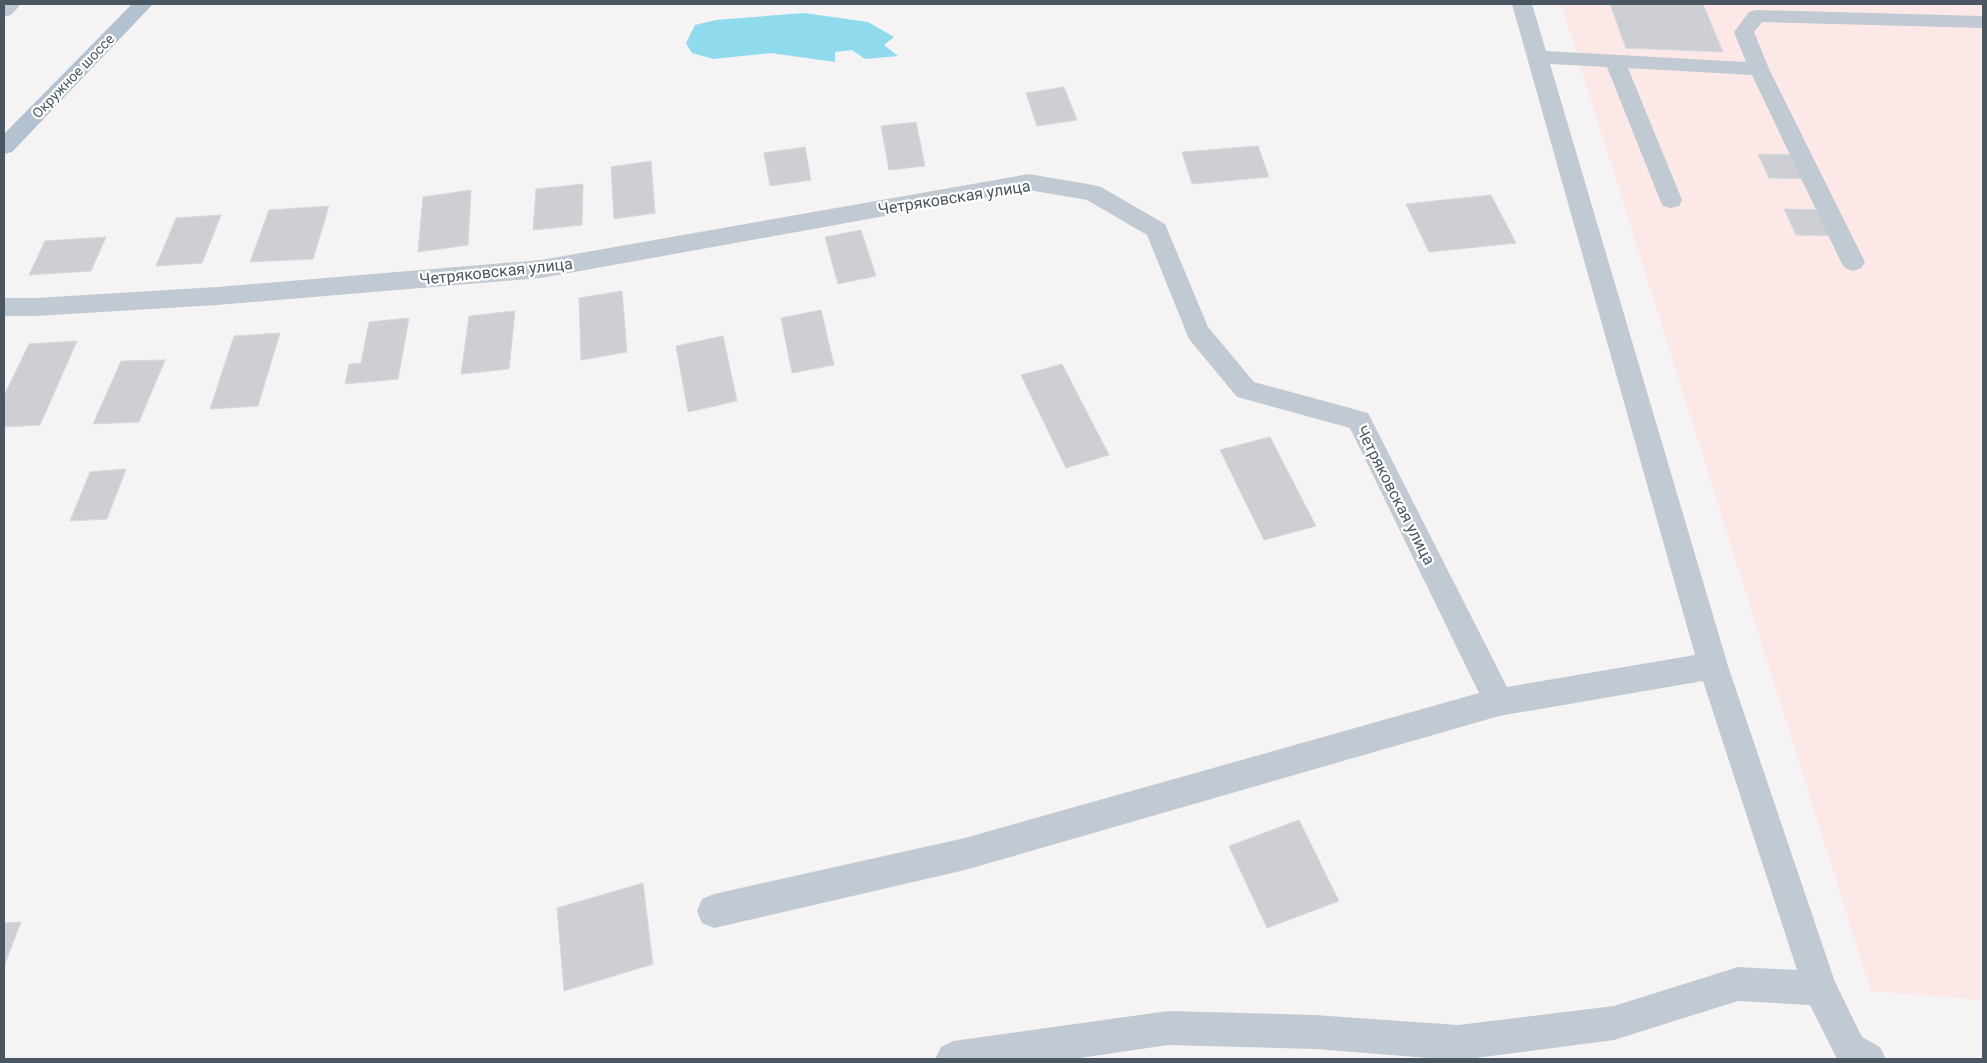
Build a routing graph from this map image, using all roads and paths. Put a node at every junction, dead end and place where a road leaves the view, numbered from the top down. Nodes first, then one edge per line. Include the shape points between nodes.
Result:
1 (11, 4) edge
2 (143, 4) edge
3 (1522, 4) edge
4 (4, 11) edge
5 (1983, 22) edge
6 (1539, 57) junction
7 (1615, 62) junction
8 (1759, 69) junction
9 (4, 147) edge
10 (1671, 200) dead end
11 (1853, 262) dead end
12 (4, 307) edge
13 (1713, 666) junction
14 (1499, 702) junction
15 (714, 911) dead end
16 (1820, 988) junction
17 (953, 1059) edge
18 (1868, 1059) edge

1 - 4 street
2 - 9 main road, Окружное шоссе
3 - 6 street
5 - 8 street via 1756,16 1744,32
6 - 7 street
6 - 13 street
7 - 8 street
7 - 10 street
8 - 11 street
12 - 14 street, Четряковская улица via 217,296 541,269 1029,182 1093,193 1157,230 1198,332 1246,390 1359,420
13 - 14 street
13 - 16 street
14 - 15 street via 965,854
16 - 17 street via 1738,984 1614,1023 1458,1043 1315,1032 1168,1028
16 - 18 street via 1850,1049

